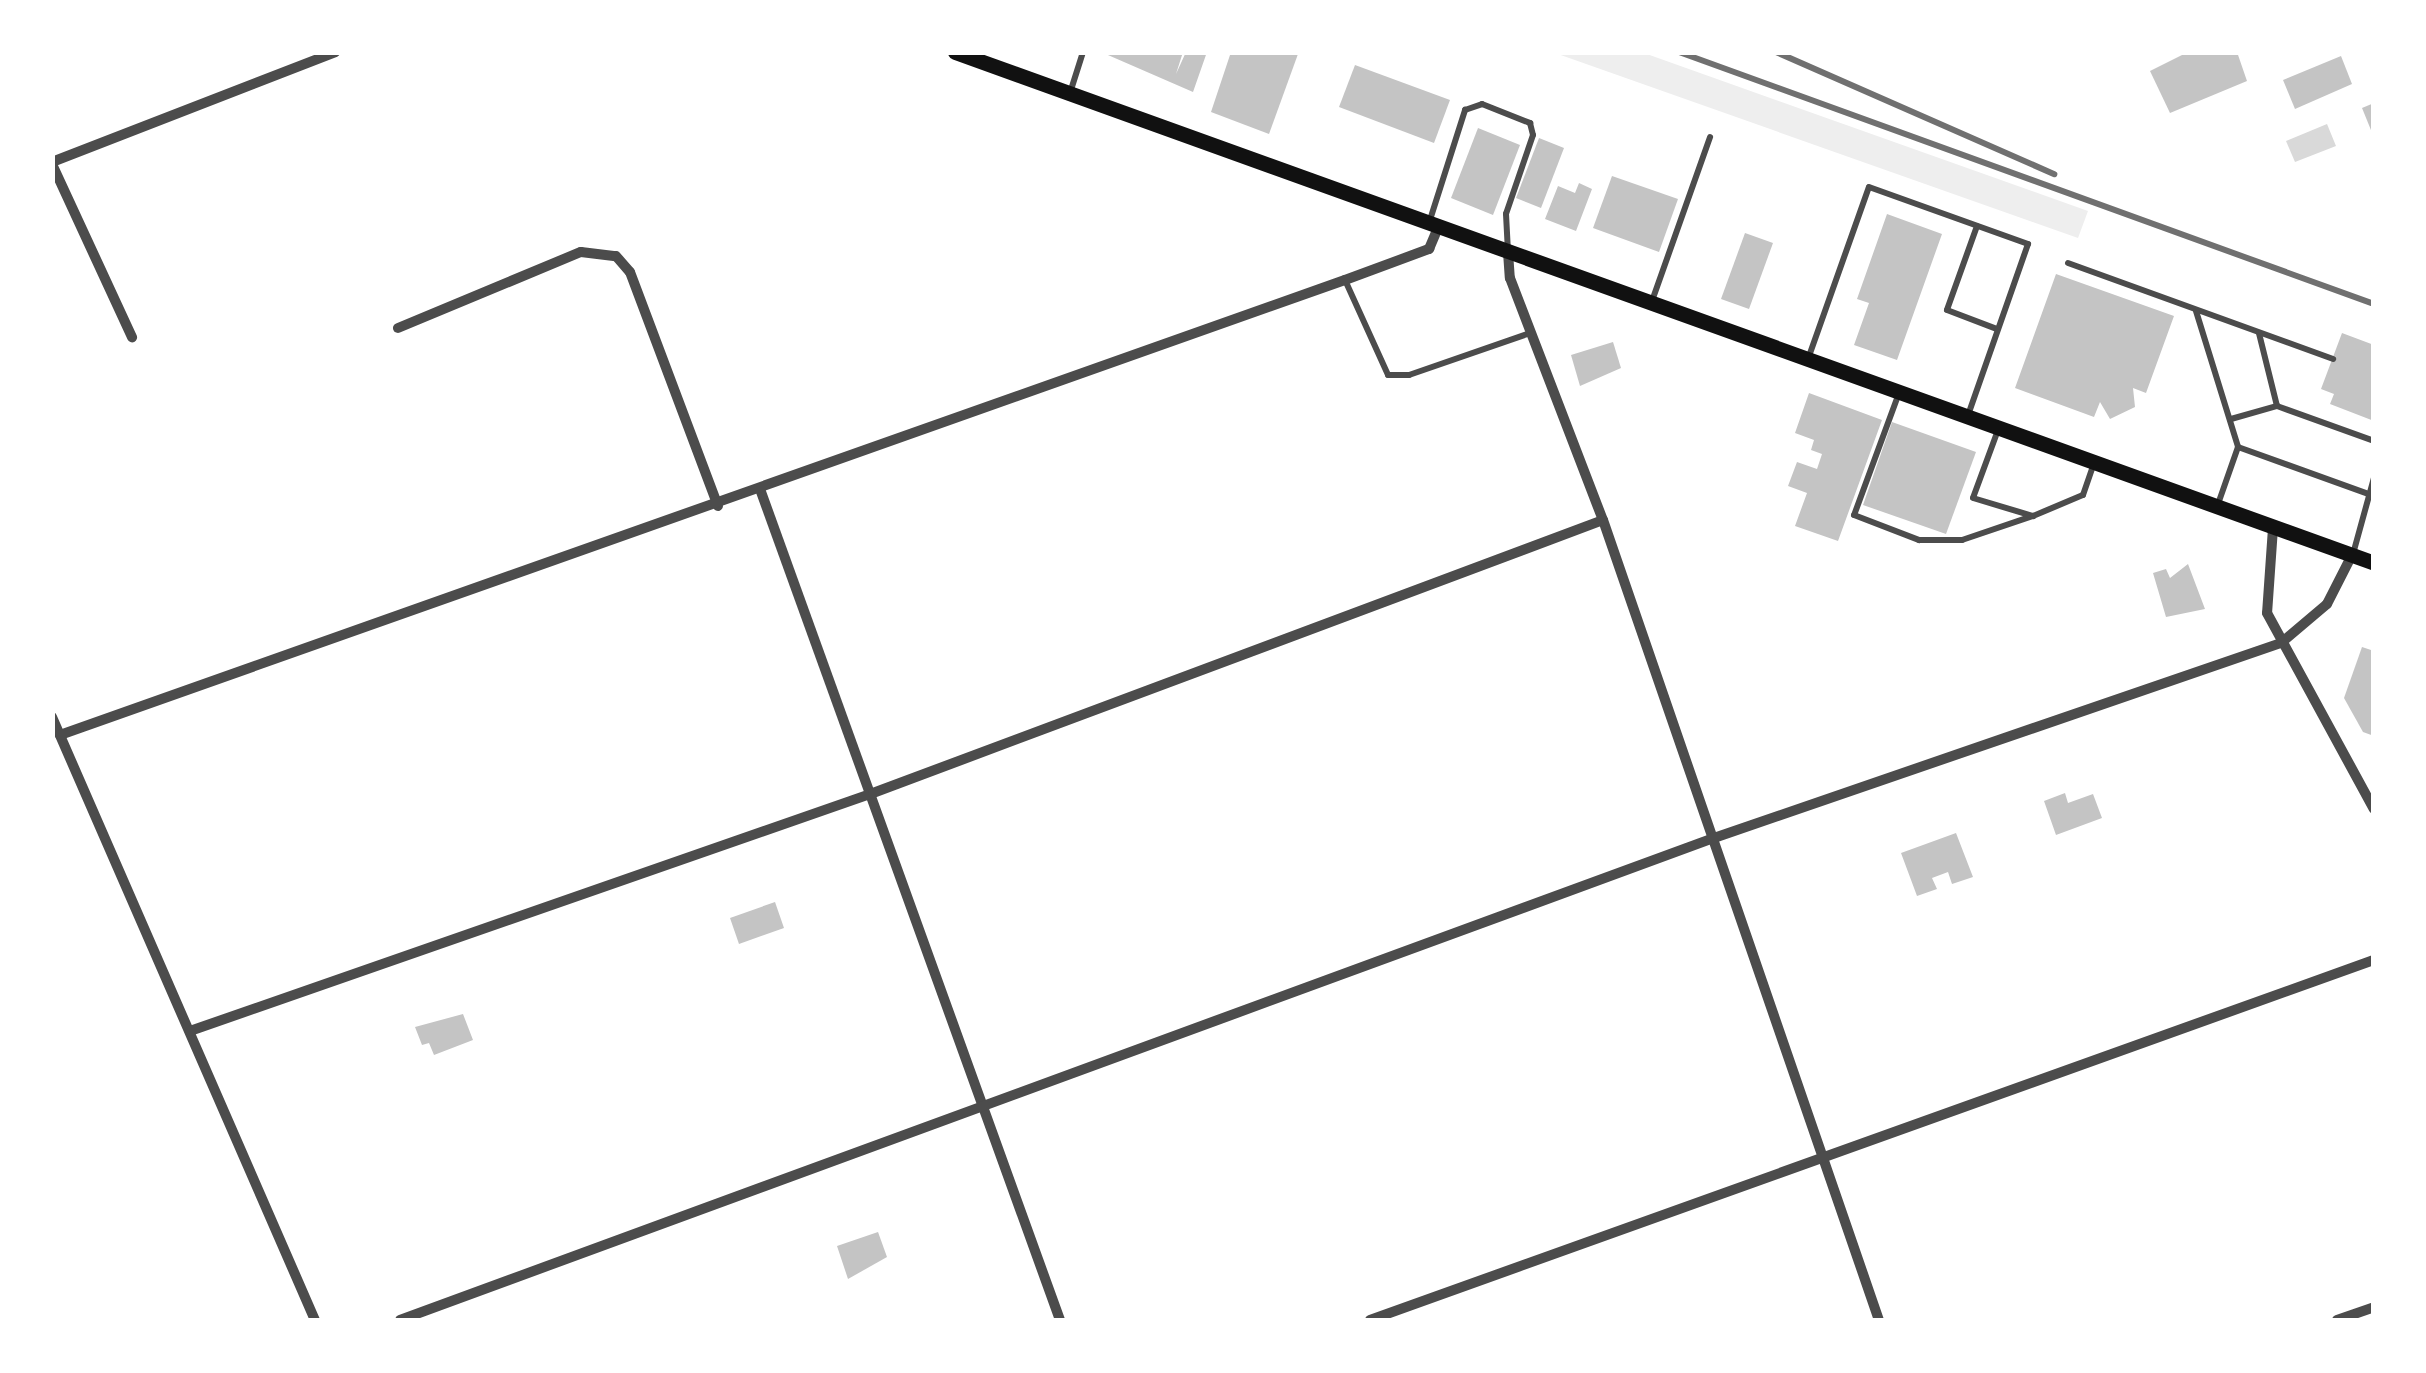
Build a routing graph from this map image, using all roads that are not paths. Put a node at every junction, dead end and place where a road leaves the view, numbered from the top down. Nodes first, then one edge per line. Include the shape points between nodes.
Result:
1 (335, 52) edge
2 (955, 52) edge
3 (1084, 52) edge
4 (990, 58) edge
5 (1070, 94) junction
6 (1710, 137) dead end
7 (52, 163) edge
8 (1433, 226) junction
9 (1977, 226) junction
10 (1508, 252) junction
11 (2068, 263) dead end
12 (1345, 280) junction
13 (1652, 302) junction
14 (2196, 310) junction
15 (398, 328) dead end
16 (1997, 329) junction
17 (1532, 332) junction
18 (2258, 332) junction
19 (132, 337) dead end
20 (2333, 358) dead end
21 (1808, 359) junction
22 (1899, 392) junction
23 (2277, 406) junction
24 (1968, 416) junction
25 (2231, 419) junction
26 (1999, 428) junction
27 (2374, 442) edge
28 (2238, 447) junction
29 (2094, 463) junction
30 (2374, 478) edge
31 (760, 489) junction
32 (2371, 496) edge
33 (718, 506) junction
34 (2217, 507) junction
35 (2033, 516) junction
36 (1604, 520) junction
37 (2273, 528) junction
38 (2352, 555) junction
39 (2374, 563) edge
40 (2282, 643) junction
41 (52, 717) edge
42 (60, 735) junction
43 (874, 792) junction
44 (2374, 810) edge
45 (1712, 839) junction
46 (2374, 960) edge
47 (190, 1031) junction
48 (983, 1108) junction
49 (1820, 1159) junction
50 (2374, 1307) edge
51 (315, 1320) edge
52 (400, 1320) edge
53 (1060, 1320) edge
54 (1370, 1320) edge
55 (1879, 1320) edge
56 (2337, 1320) edge

1 - 7 street
2 - 4 main road
3 - 5 lane
4 - 5 main road
5 - 8 main road
6 - 13 lane
7 - 19 street
8 - 10 main road
8 - 10 lane via 1464,110 1482,104 1530,124 1534,136 1506,214
8 - 12 street via 1429,249
9 - 16 lane via 1947,310
9 - 16 lane via 2028,244
9 - 21 lane via 1869,187
10 - 13 main road
10 - 17 street via 1510,278
11 - 14 lane
12 - 17 lane via 1388,376
12 - 31 street
13 - 21 main road
14 - 18 lane
14 - 25 lane
15 - 33 street via 580,252 616,256 630,272
16 - 24 lane
17 - 36 street
18 - 20 lane
18 - 23 lane
21 - 22 main road
22 - 24 main road
22 - 35 lane via 1854,516 1919,540 1962,540
23 - 25 lane
23 - 27 lane
24 - 26 main road
25 - 28 lane
26 - 29 main road
26 - 35 lane via 1973,498
28 - 32 lane
28 - 34 lane
29 - 34 main road
29 - 35 lane via 2083,495
30 - 32 lane
31 - 33 street
31 - 43 street
32 - 38 lane
33 - 42 street
34 - 37 main road
36 - 43 street
36 - 45 street
37 - 38 main road
37 - 40 street via 2267,613
38 - 39 main road
38 - 40 street via 2327,604
40 - 44 street
40 - 45 street
41 - 42 street
42 - 47 street
43 - 47 street
43 - 48 street
45 - 48 street
45 - 49 street
46 - 49 street
47 - 51 street
48 - 52 street
48 - 53 street
49 - 54 street
49 - 55 street
50 - 56 street

